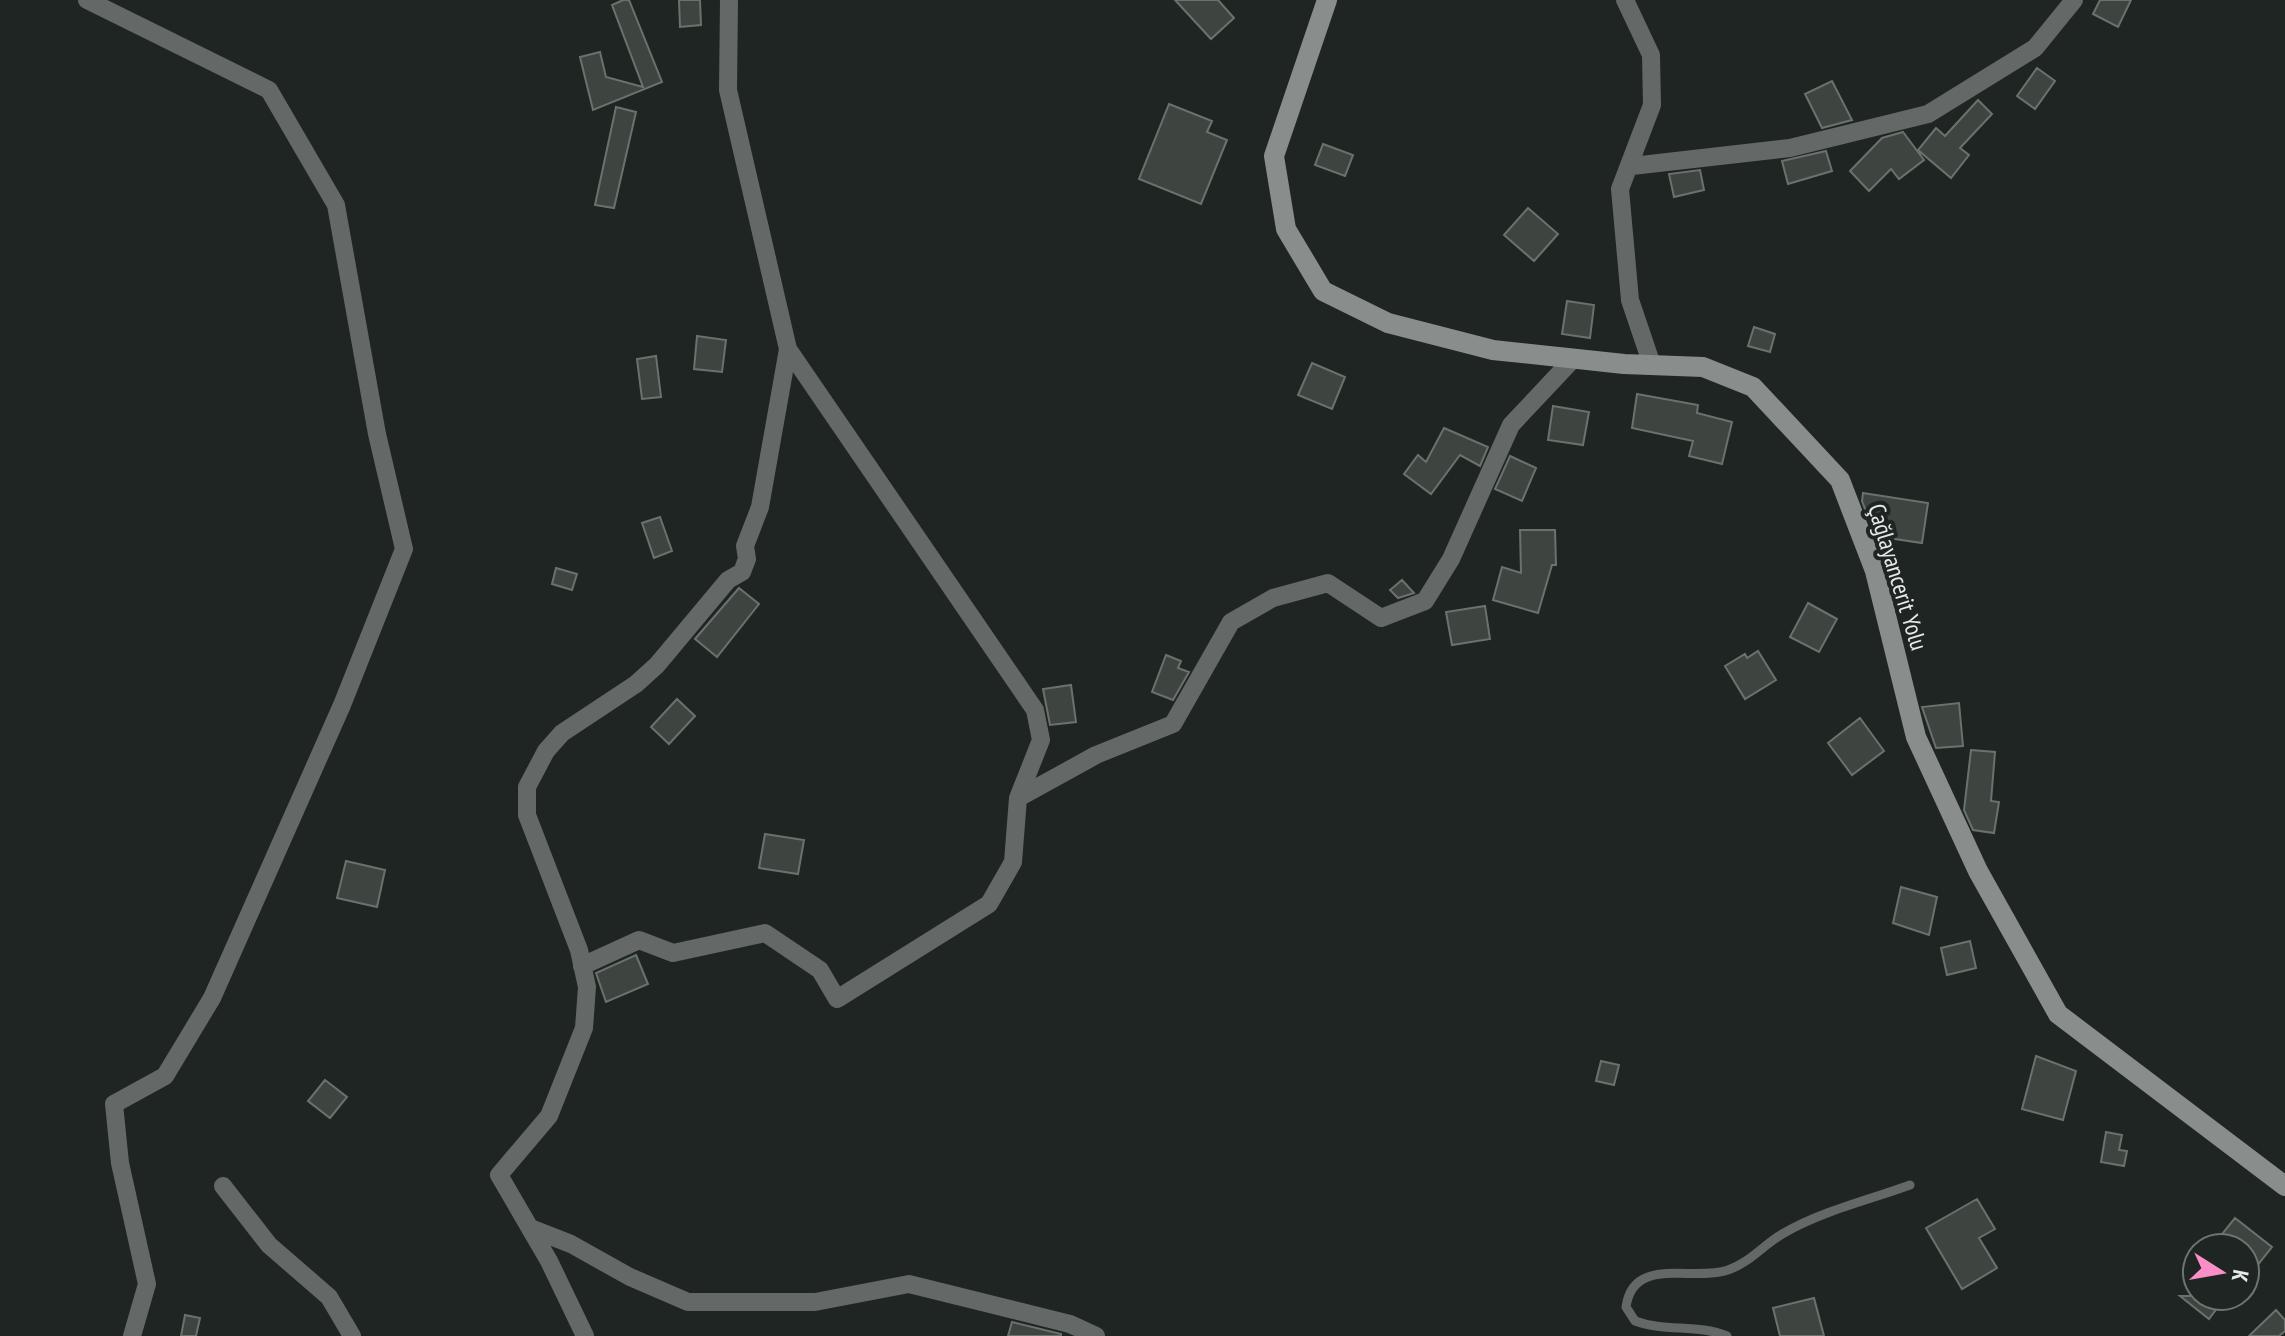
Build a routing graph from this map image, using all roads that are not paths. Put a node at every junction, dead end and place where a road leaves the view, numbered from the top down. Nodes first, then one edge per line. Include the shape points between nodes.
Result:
1 (87, 0) edge
2 (729, 0) edge
3 (1327, 0) edge
4 (1625, 0) edge
5 (2074, 0) edge
6 (1632, 166) junction
7 (788, 349) junction
8 (1573, 359) junction
9 (1652, 365) junction
10 (1018, 798) junction
11 (582, 966) junction
12 (1910, 1185) dead end
13 (223, 1186) dead end
14 (2285, 1186) edge
15 (530, 1228) junction
16 (132, 1336) edge
17 (352, 1336) edge
18 (585, 1336) edge
19 (1096, 1336) edge
20 (1727, 1336) edge

1 - 16 street via 269,90 336,205 377,434 404,549 342,705 212,998 165,1076 114,1104 120,1163 147,1284
2 - 7 street via 728,90
3 - 8 main road, Çağlayancerit Yolu via 1274,156 1286,229 1323,291 1388,323 1493,350
4 - 6 street via 1651,55 1652,105
5 - 6 street via 2035,48 1928,114 1790,148
6 - 9 street via 1620,189 1629,284
7 - 10 street via 1035,710 1041,740
7 - 11 street via 760,507 745,546 742,572 728,580 636,684 562,733 527,787 527,815
8 - 9 main road, Çağlayancerit Yolu
8 - 10 street via 1511,425 1451,559 1425,601 1381,618 1328,583 1273,598 1231,622 1173,724 1096,755
9 - 14 main road, Çağlayancerit Yolu via 1703,367 1753,387 1840,480 1875,571 1916,737 1978,871 2058,1014
10 - 11 street via 1013,862 989,904 837,999 820,970 765,933 673,953 639,940
11 - 15 street via 587,987 584,1028 566,1080 549,1116 499,1175
12 - 20 lane via 1781,1234 1752,1259 1729,1270 1652,1273 1627,1294 1626,1307 1635,1321
13 - 17 street via 269,1245 329,1297
15 - 18 street
15 - 19 street via 688,1302 815,1302 909,1284 1070,1324

